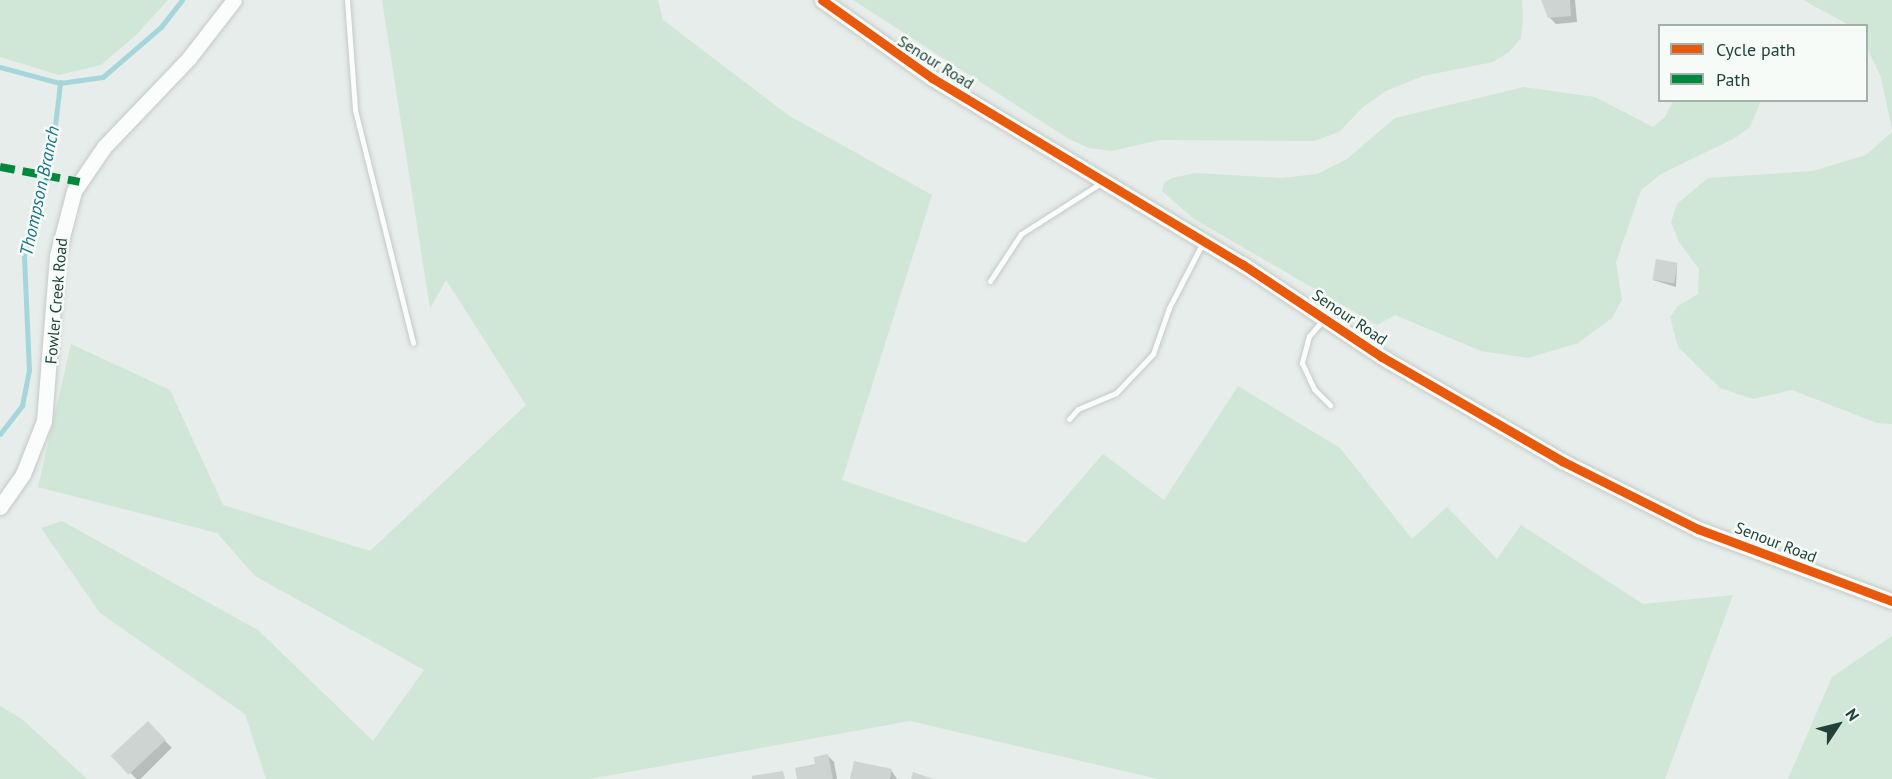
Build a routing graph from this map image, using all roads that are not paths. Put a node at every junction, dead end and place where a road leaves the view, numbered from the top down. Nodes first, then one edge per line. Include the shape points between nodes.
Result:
1 (234, 0) edge
2 (347, 0) edge
3 (822, 0) edge
4 (1105, 180) junction
5 (1204, 240) junction
6 (990, 282) dead end
7 (1324, 318) junction
8 (413, 344) dead end
9 (1330, 405) dead end
10 (1069, 419) dead end
11 (0, 507) edge
12 (1892, 601) edge

1 - 11 street, Fowler Creek Road via 189,58 104,147 74,191 57,256 44,421 23,474
2 - 8 lane via 355,110
3 - 4 street, Senour Road via 932,78
4 - 5 street, Senour Road
4 - 6 lane via 1021,234
5 - 7 street, Senour Road
5 - 10 lane via 1169,308 1153,354 1116,393 1078,409
7 - 9 lane via 1309,336 1302,363 1314,389
7 - 12 street, Senour Road via 1477,413 1628,495 1698,529

